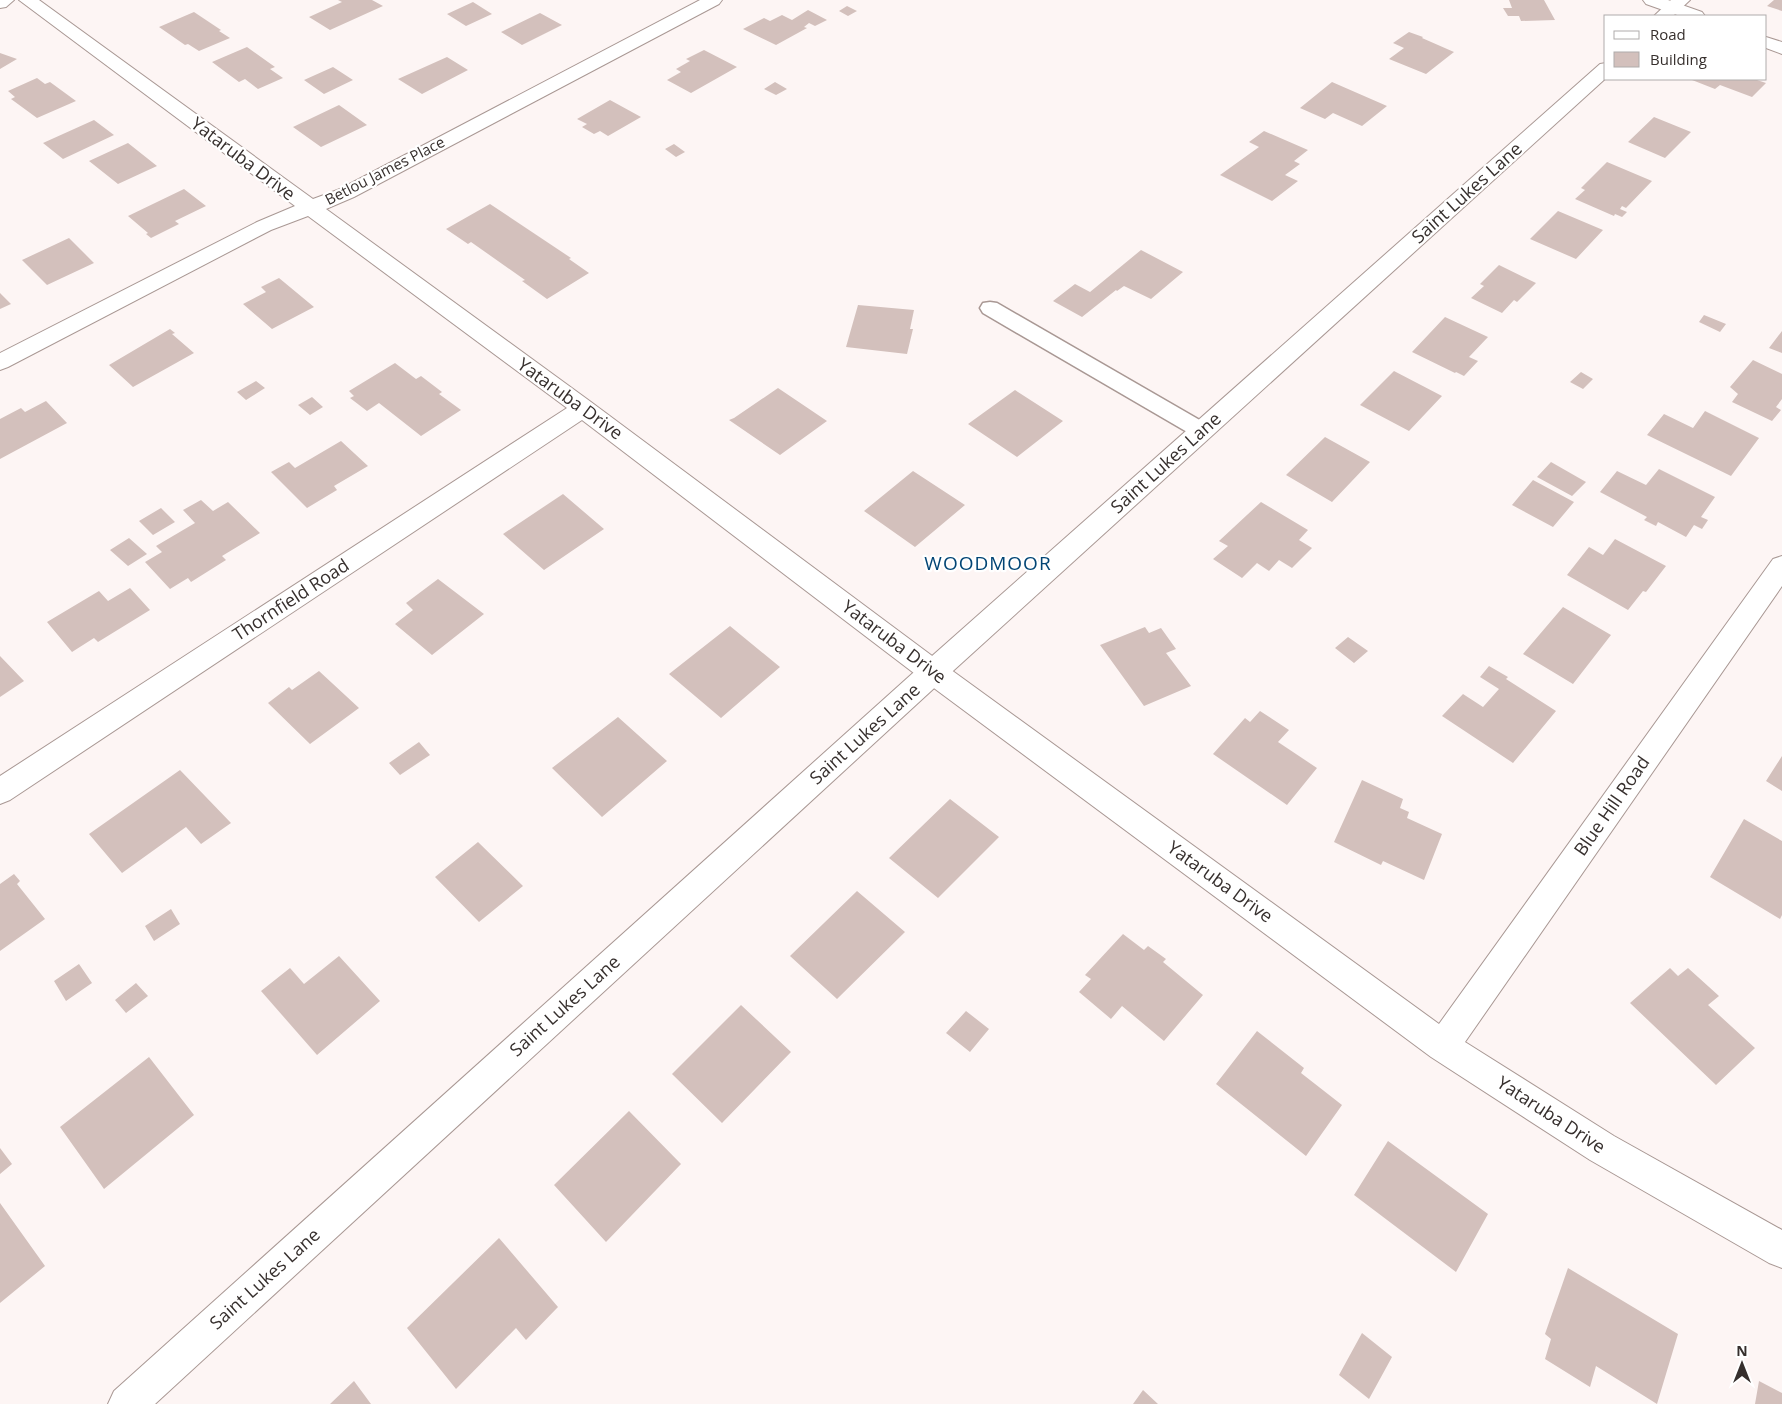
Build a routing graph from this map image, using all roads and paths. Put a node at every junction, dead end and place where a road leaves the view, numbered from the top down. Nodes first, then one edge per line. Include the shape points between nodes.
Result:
1 (5, 0) edge
2 (28, 0) edge
3 (713, 0) edge
4 (1652, 0) edge
5 (0, 3) edge
6 (1673, 8) edge
7 (1693, 15) edge
8 (1767, 42) edge
9 (1782, 48) edge
10 (1604, 70) edge
11 (309, 208) junction
12 (990, 308) dead end
13 (0, 362) edge
14 (583, 408) junction
15 (1202, 431) junction
16 (1782, 566) edge
17 (933, 672) junction
18 (0, 791) edge
19 (1443, 1046) junction
20 (1782, 1250) edge
21 (127, 1404) edge

1 - 5 street
2 - 11 street, Yataruba Drive
3 - 11 street, Betlou James Place via 347,193
4 - 6 street
6 - 7 street
8 - 9 street
10 - 15 street, Saint Lukes Lane
11 - 13 street, Betlou James Place via 264,226
11 - 14 street, Yataruba Drive
12 - 15 lane
14 - 17 street, Yataruba Drive
14 - 18 street, Thornfield Road
15 - 17 street, Saint Lukes Lane
16 - 19 street, Blue Hill Road
17 - 19 street, Yataruba Drive
17 - 21 street, Saint Lukes Lane
19 - 20 street, Yataruba Drive via 1602,1148

